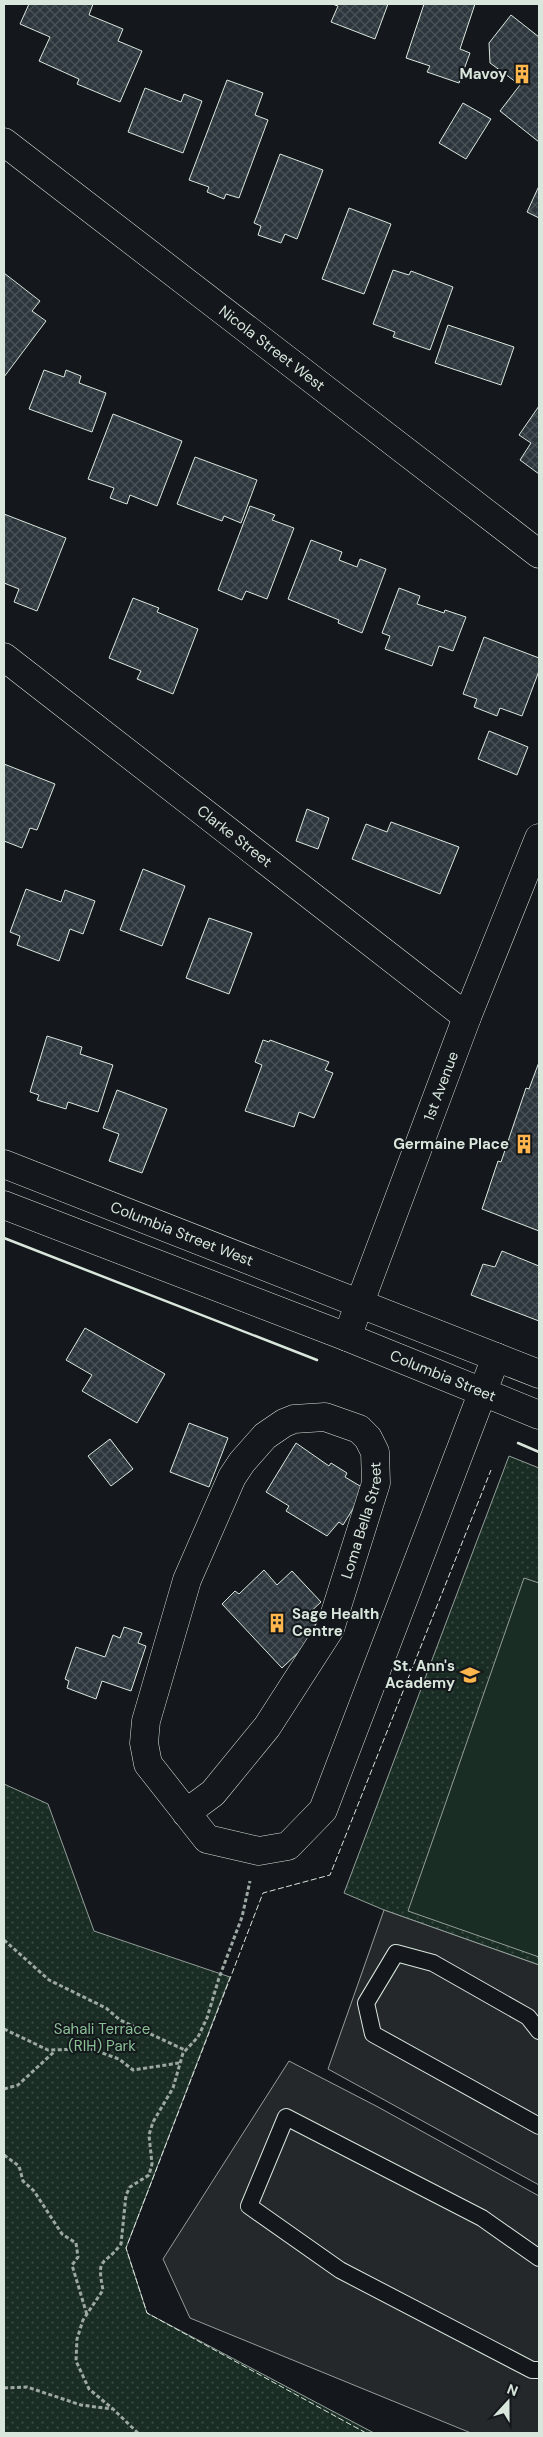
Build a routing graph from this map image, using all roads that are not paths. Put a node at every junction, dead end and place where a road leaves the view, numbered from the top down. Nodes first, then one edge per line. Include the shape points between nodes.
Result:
1 (4, 142) edge
2 (539, 554) edge
3 (4, 657) edge
4 (539, 838) edge
5 (534, 870) edge
6 (467, 1017) junction
7 (4, 1164) edge
8 (4, 1205) edge
9 (359, 1304) junction
10 (347, 1337) junction
11 (496, 1357) junction
12 (539, 1374) edge
13 (484, 1392) junction
14 (539, 1415) edge
15 (186, 1813) junction
16 (539, 2031) edge
17 (539, 2126) edge
18 (539, 2258) edge
19 (539, 2370) edge

1 - 2 street, Nicola Street West
3 - 6 street, Clarke Street
4 - 5 street, 1st Avenue
5 - 6 street, 1st Avenue
6 - 9 street, 1st Avenue
7 - 9 street, Columbia Street West
8 - 10 street
9 - 10 street, 1st Avenue
9 - 11 street
10 - 13 street, Columbia Street
11 - 12 street
11 - 13 street, Loma Bella Street
13 - 14 street, Columbia Street
13 - 15 street, Loma Bella Street via 323,1810 288,1846 259,1851 207,1840
15 - 15 street, Loma Bella Street via 148,1764 144,1743 146,1721 188,1580 232,1477 265,1436 284,1423 304,1417 325,1417 346,1423 362,1432 372,1443 377,1471 373,1496 330,1629 267,1727 213,1793
16 - 17 lane via 528,2017 433,1963 396,1953 366,2003 373,2034
18 - 19 lane via 482,2218 286,2117 249,2206 340,2270 532,2370

